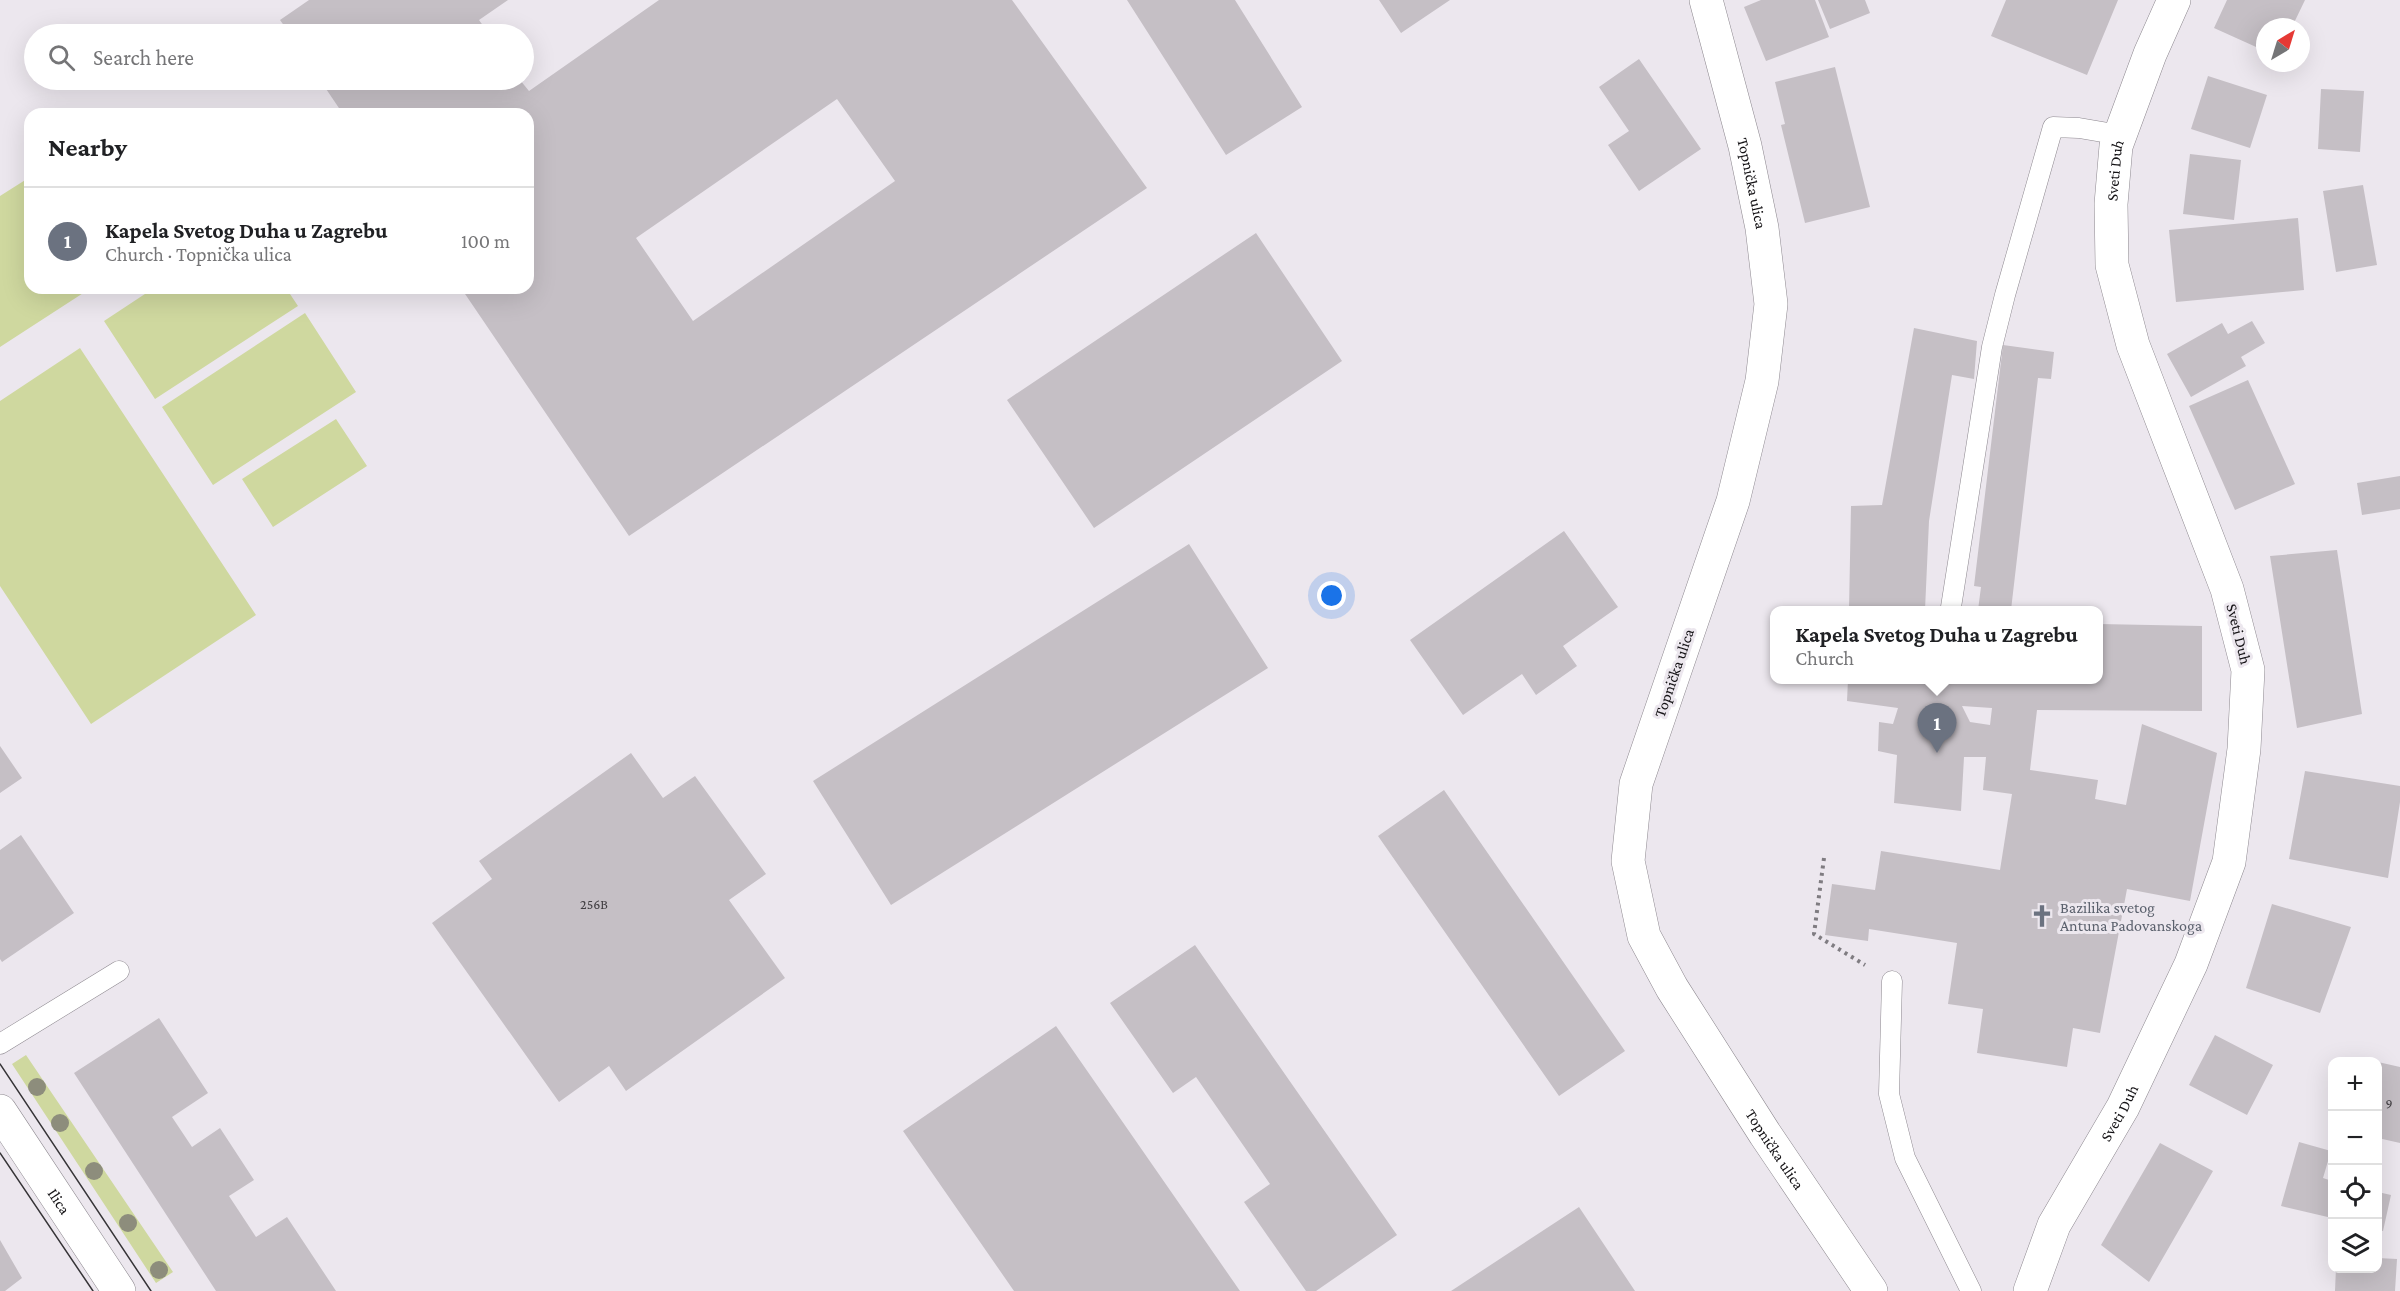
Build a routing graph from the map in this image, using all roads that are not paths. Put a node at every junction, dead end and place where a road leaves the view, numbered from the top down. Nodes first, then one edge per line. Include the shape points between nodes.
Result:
1 (1706, 0) edge
2 (2174, 0) edge
3 (2120, 135) junction
4 (1951, 606) edge
5 (119, 971) dead end
6 (1892, 981) road end
7 (0, 1044) edge
8 (0, 1111) edge
9 (108, 1287) edge
10 (1871, 1291) edge
11 (1971, 1291) edge
12 (2031, 1291) edge

1 - 10 main road, Topnička ulica via 1745,146 1762,228 1771,304 1762,381 1734,501 1636,784 1628,861 1644,936 1672,988
2 - 3 main road, Sveti Duh
3 - 4 lane via 2053,127 1992,347
3 - 12 main road, Sveti Duh via 2111,204 2112,264 2133,345 2227,589 2248,670 2244,749 2229,862 2191,964 2123,1107 2054,1226
5 - 7 lane
6 - 11 lane via 1889,1094 1902,1147
8 - 9 main road, Ilica

